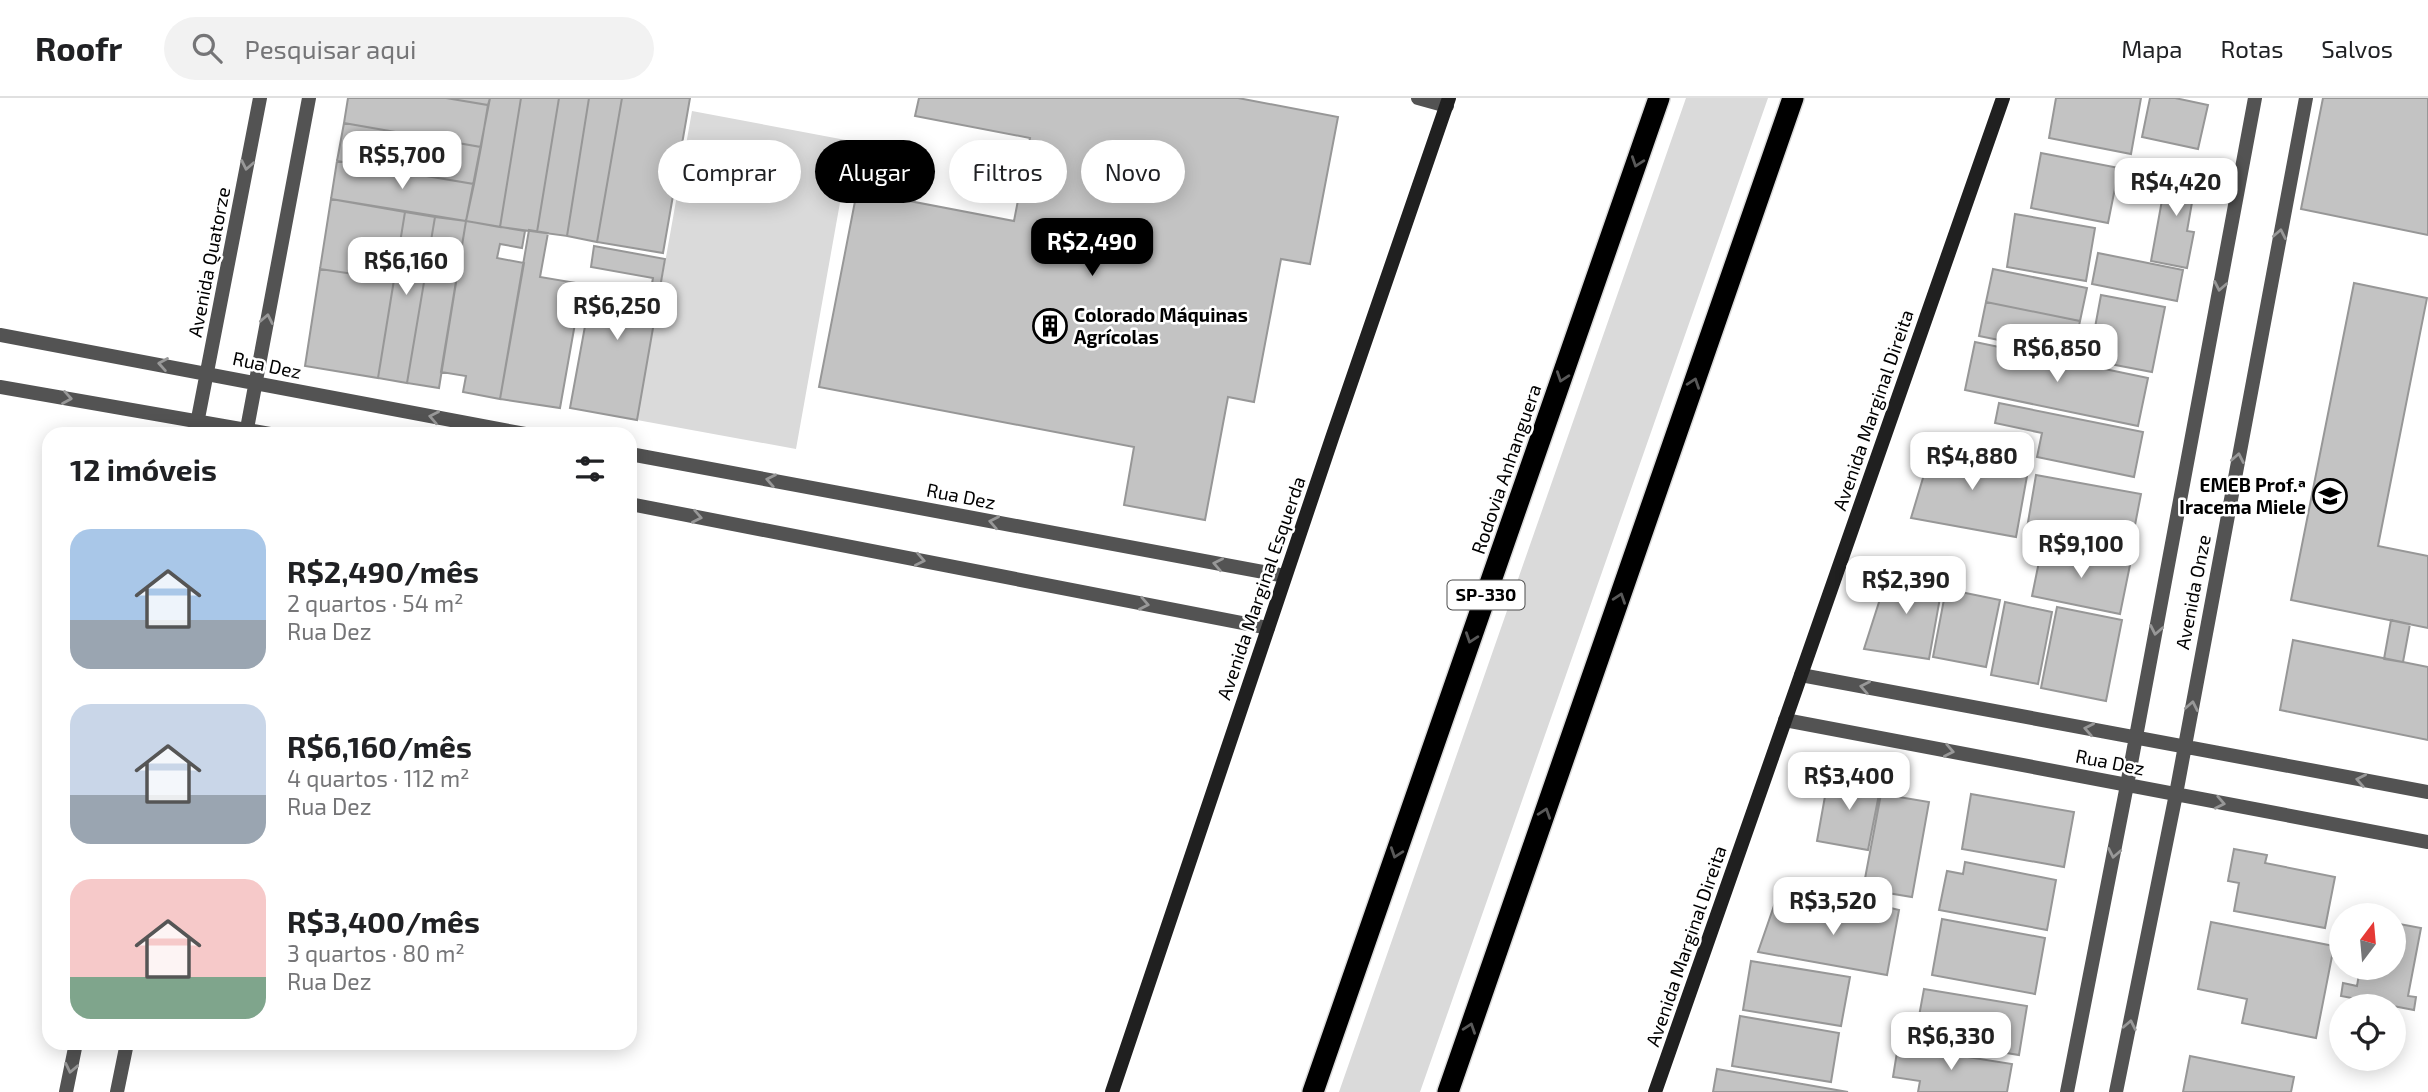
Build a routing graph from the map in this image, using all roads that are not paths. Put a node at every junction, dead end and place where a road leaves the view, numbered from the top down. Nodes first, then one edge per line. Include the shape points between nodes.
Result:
1 (260, 98) edge
2 (309, 98) edge
3 (1418, 98) edge
4 (1659, 98) edge
5 (1793, 98) edge
6 (2003, 98) edge
7 (2255, 98) edge
8 (2306, 98) edge
9 (1448, 102) edge
10 (0, 335) edge
11 (207, 372) junction
12 (255, 383) junction
13 (0, 387) edge
14 (191, 427) edge
15 (196, 427) edge
16 (247, 427) edge
17 (488, 427) edge
18 (637, 455) edge
19 (637, 505) edge
20 (1285, 576) junction
21 (1268, 628) junction
22 (1801, 675) junction
23 (1785, 720) junction
24 (2136, 738) junction
25 (2184, 747) junction
26 (2127, 785) junction
27 (2428, 792) edge
28 (2176, 794) junction
29 (2428, 842) edge
30 (75, 1050) edge
31 (126, 1050) edge
32 (66, 1092) edge
33 (117, 1092) edge
34 (1112, 1092) edge
35 (1313, 1092) edge
36 (1448, 1092) edge
37 (1655, 1092) edge
38 (2067, 1092) edge
39 (2116, 1092) edge

1 -> 11 street, Avenida Quatorze
12 -> 2 street
3 - 9 street
4 -> 35 highway, Rodovia Anhanguera / SP-330
36 -> 5 highway
6 - 22 main road, Avenida Marginal Direita
7 -> 24 street, Avenida Onze
25 -> 8 street, Avenida Onze
9 - 20 main road, Avenida Marginal Esquerda
11 -> 10 street, Rua Dez
11 - 12 street, Rua Dez
11 - 15 street, Avenida Quatorze
12 - 16 street
17 -> 12 street, Rua Dez
13 -> 14 street
20 -> 18 street, Rua Dez
19 -> 21 street
20 - 21 main road, Avenida Marginal Esquerda
21 - 34 main road, Avenida Marginal Esquerda
22 - 23 main road, Avenida Marginal Direita
24 -> 22 street, Rua Dez
23 -> 26 street, Rua Dez
23 - 37 main road, Avenida Marginal Direita
24 - 25 street, Rua Dez
24 - 26 street, Avenida Onze
27 -> 25 street, Rua Dez
25 - 28 street, Avenida Onze
26 - 28 street, Rua Dez
26 -> 38 street, Avenida Onze
28 -> 29 street, Rua Dez
39 -> 28 street, Avenida Onze
30 -> 32 street
31 - 33 street

